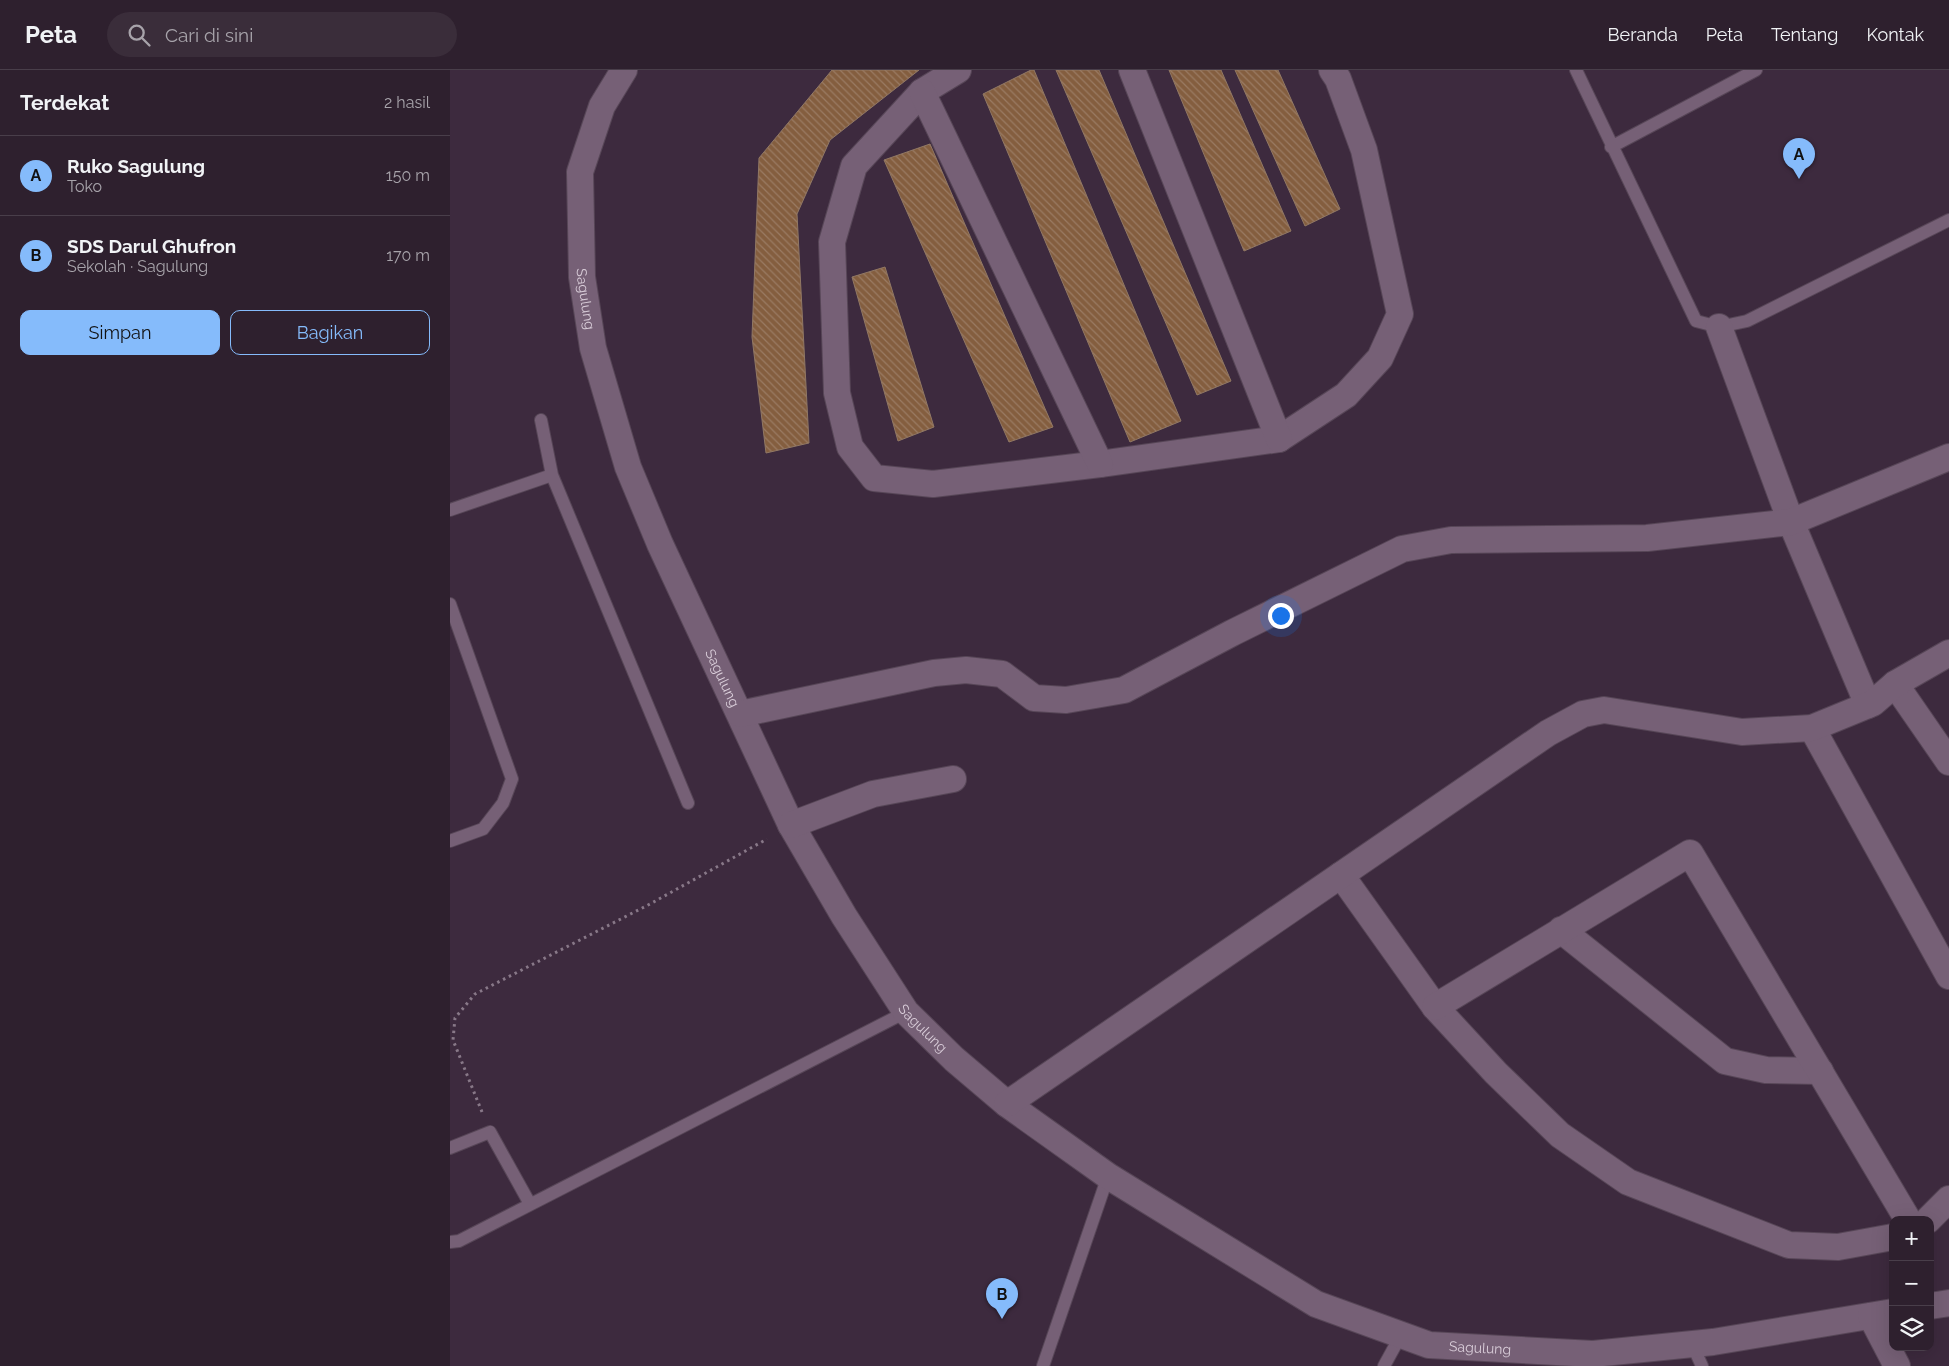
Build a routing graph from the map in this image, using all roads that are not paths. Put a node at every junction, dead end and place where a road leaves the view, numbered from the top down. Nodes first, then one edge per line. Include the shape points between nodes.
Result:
1 (624, 70) edge
2 (958, 70) edge
3 (1132, 70) edge
4 (1332, 70) edge
5 (1576, 70) edge
6 (1756, 70) edge
7 (922, 92) junction
8 (1611, 147) junction
9 (1949, 220) edge
10 (1719, 327) junction
11 (541, 420) dead end
12 (1279, 438) junction
13 (1949, 457) edge
14 (1100, 464) junction
15 (552, 475) junction
16 (450, 510) edge
17 (1791, 522) junction
18 (450, 604) edge
19 (1949, 653) edge
20 (1895, 684) junction
21 (1868, 705) junction
22 (740, 714) junction
23 (1812, 728) junction
24 (1949, 762) edge
25 (953, 779) dead end
26 (688, 803) dead end
27 (791, 825) junction
28 (450, 841) edge
29 (1341, 875) junction
30 (1561, 930) junction
31 (1949, 976) edge
32 (1435, 1007) junction
33 (906, 1012) junction
34 (1820, 1071) junction
35 (1007, 1104) junction
36 (450, 1148) edge
37 (1108, 1176) junction
38 (1949, 1199) edge
39 (530, 1204) junction
40 (1906, 1216) edge
41 (1932, 1216) edge
42 (1889, 1238) edge
43 (455, 1241) edge
44 (450, 1251) edge
45 (1949, 1303) edge
46 (1934, 1305) edge
47 (1882, 1314) edge
48 (1401, 1335) junction
49 (1697, 1355) edge
50 (1043, 1366) edge
51 (1384, 1366) edge
52 (1897, 1366) edge

1 - 22 street, Sagulung via 602,106 580,172 582,277 593,348 628,467 660,544
2 - 7 street
3 - 12 street
4 - 12 street via 1364,150 1400,314 1380,358 1346,396
5 - 8 lane
6 - 8 lane
7 - 14 street
7 - 14 street via 854,166 832,242 837,393 850,446 874,478 933,484
8 - 10 lane via 1696,321
9 - 10 lane via 1747,321
10 - 17 street
11 - 15 lane
12 - 14 street
13 - 17 street
15 - 16 lane
15 - 26 lane
17 - 21 street
17 - 22 street via 1647,538 1451,540 1402,550 1124,690 1066,700 1034,698 1002,674 966,670 934,673
18 - 28 lane via 512,778 503,804 483,829
19 - 20 street
20 - 21 street
20 - 24 street
21 - 23 street
22 - 27 street, Sagulung
23 - 29 street via 1742,732 1604,710 1583,714 1548,733
23 - 31 street
25 - 27 street via 873,794
27 - 33 street, Sagulung via 844,916
29 - 32 street
29 - 35 street
30 - 32 street
30 - 34 street via 1725,1061 1766,1070
30 - 34 street via 1690,853
32 - 42 street via 1560,1135 1628,1182 1790,1245 1838,1247
33 - 35 street, Sagulung
33 - 39 lane
34 - 40 street
35 - 37 street, Sagulung
36 - 39 lane via 490,1132
37 - 48 street, Sagulung via 1316,1304
37 - 50 lane
38 - 41 street
39 - 43 lane
43 - 44 lane
45 - 46 street
47 - 49 street, Sagulung
47 - 52 street
48 - 49 street, Sagulung via 1429,1345 1593,1354
48 - 51 lane

